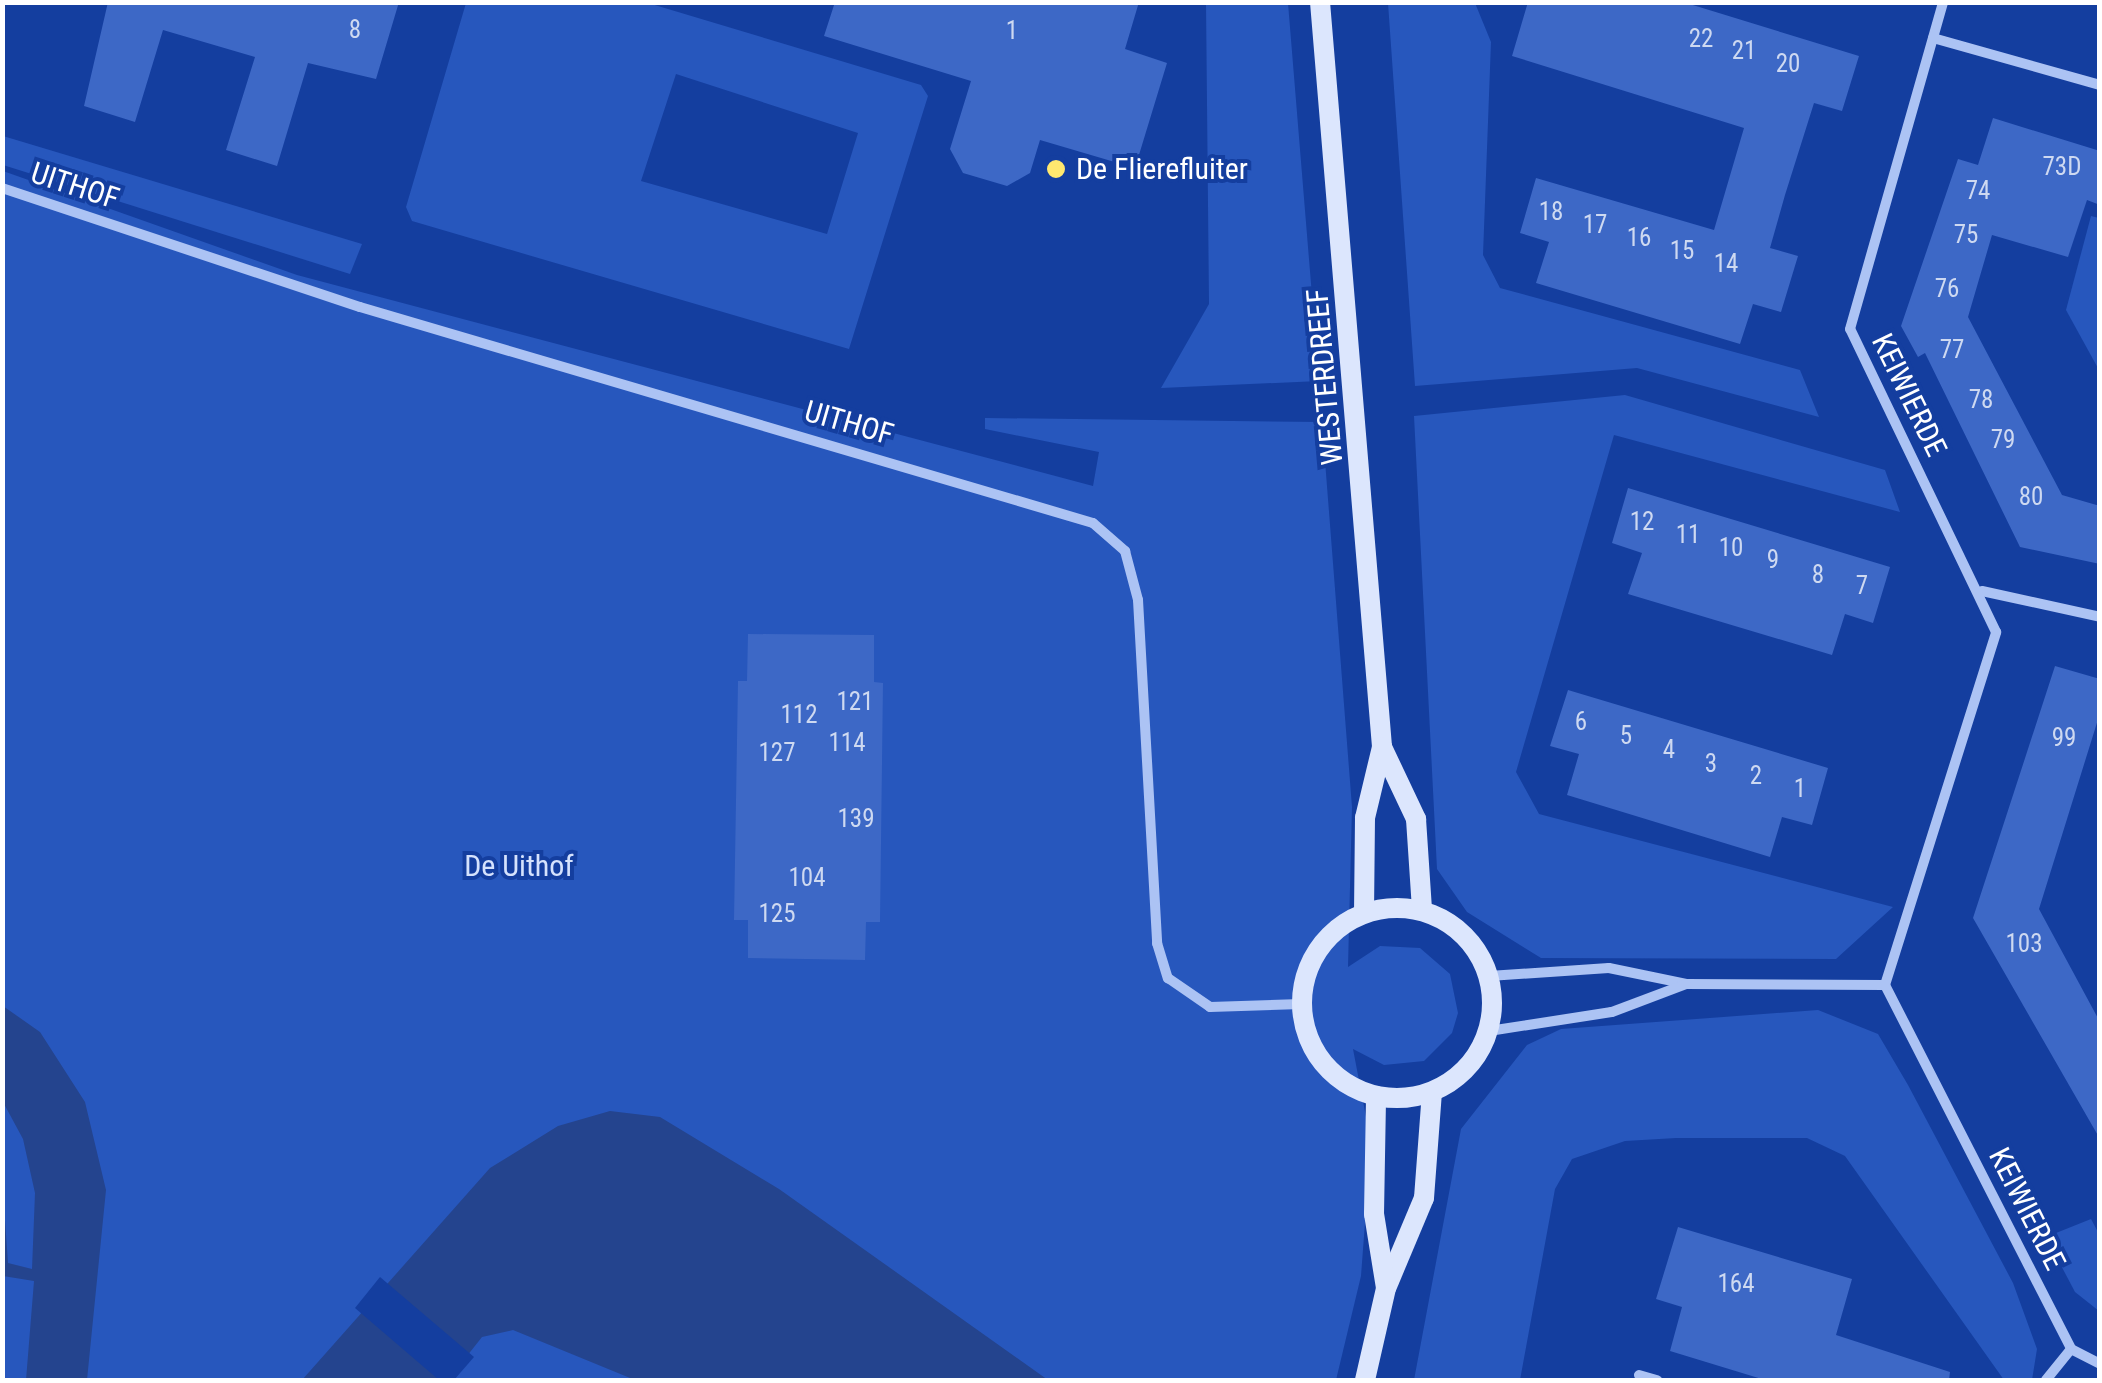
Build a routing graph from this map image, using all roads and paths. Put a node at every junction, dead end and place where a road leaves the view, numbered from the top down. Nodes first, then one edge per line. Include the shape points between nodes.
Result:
1 (1320, 2) edge
2 (1943, 2) edge
3 (1933, 38) junction
4 (2100, 85) edge
5 (2, 188) edge
6 (1982, 591) junction
7 (2100, 617) edge
8 (1382, 747) junction
9 (1422, 910) junction
10 (1364, 913) junction
11 (1489, 976) junction
12 (1687, 984) junction
13 (1884, 985) junction
14 (1301, 1004) junction
15 (1489, 1031) junction
16 (1432, 1092) junction
17 (1376, 1096) junction
18 (1386, 1288) junction
19 (2070, 1349) junction
20 (2100, 1364) edge
21 (1639, 1375) dead end
22 (1366, 1380) edge
23 (1658, 1380) edge
24 (2046, 1380) edge

1 - 8 main road, WESTERDREEF via 1362,441
2 - 3 street, KEIWIERDE
3 - 4 street
3 - 6 street, KEIWIERDE via 1850,330
5 - 14 street, UITHOF via 360,307 1093,522 1125,551 1138,600 1157,943 1168,978 1210,1007
6 - 7 street
6 - 13 street, KEIWIERDE via 1996,632
8 - 9 main road, WESTERDREEF via 1416,819
8 - 10 main road, WESTERDREEF via 1365,818
9 - 10 main road
9 - 11 main road via 1464,934
10 - 14 main road via 1318,948
11 - 12 street via 1609,968
11 - 15 main road
12 - 13 street
12 - 15 street via 1612,1012
13 - 19 street, KEIWIERDE
14 - 17 main road via 1315,1053
15 - 16 main road via 1457,1078
16 - 17 main road
16 - 18 main road via 1424,1198
17 - 18 main road via 1374,1214
18 - 22 main road
19 - 20 street
19 - 24 street
21 - 23 street

